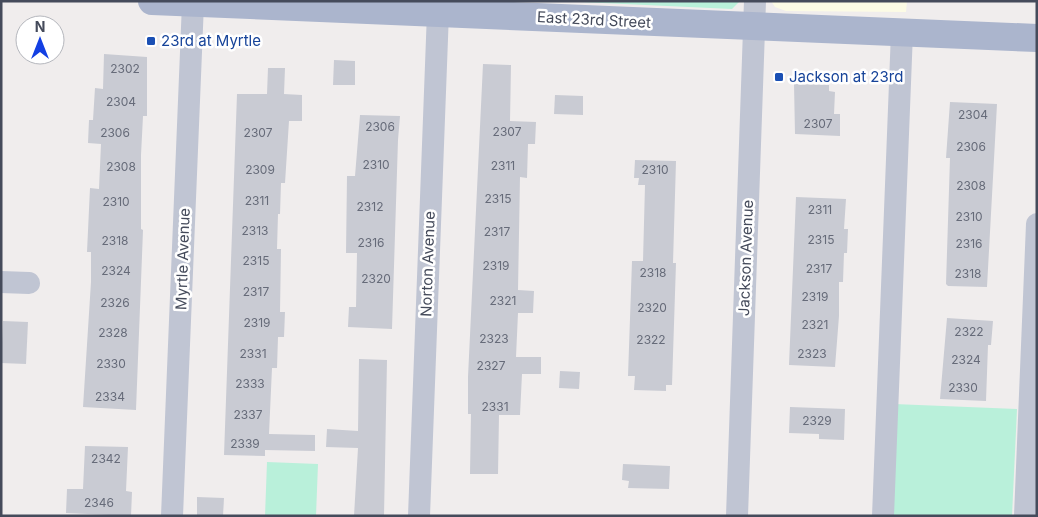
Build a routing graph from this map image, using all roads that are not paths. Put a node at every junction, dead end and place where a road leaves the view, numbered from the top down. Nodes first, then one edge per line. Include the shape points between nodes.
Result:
1 (152, 1) edge
2 (194, 3) junction
3 (421, 8) edge
4 (755, 14) edge
5 (902, 32) junction
6 (1037, 38) edge
7 (1037, 224) edge
8 (1, 282) edge
9 (29, 283) dead end
10 (172, 516) edge
11 (419, 516) edge
12 (737, 516) edge
13 (883, 516) edge
14 (1025, 516) edge

1 - 2 main road, East 23rd Street
2 - 3 main road, East 23rd Street
2 - 10 street, Myrtle Avenue
3 - 4 main road, East 23rd Street
3 - 11 street, Norton Avenue
4 - 5 main road, East 23rd Street
4 - 12 street, Jackson Avenue
5 - 6 main road, East 23rd Street
5 - 13 street
7 - 14 street
8 - 9 street

